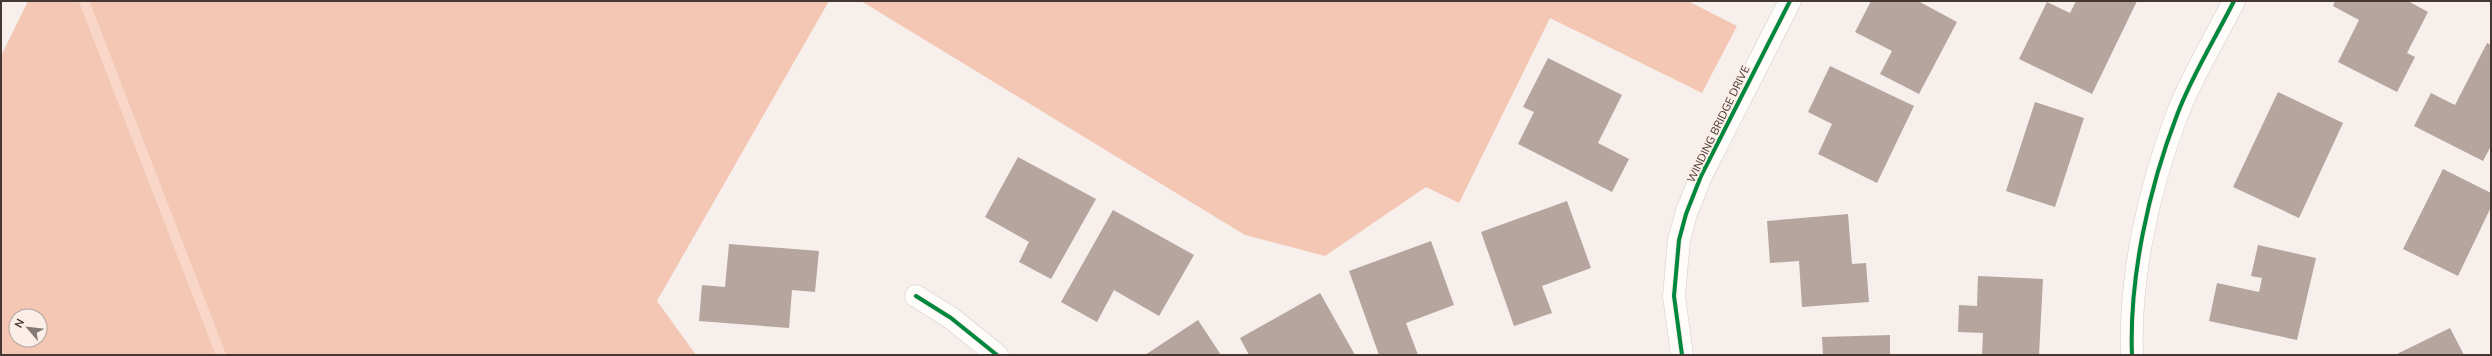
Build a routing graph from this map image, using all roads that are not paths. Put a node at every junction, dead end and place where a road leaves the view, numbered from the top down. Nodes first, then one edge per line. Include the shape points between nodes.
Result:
1 (1790, 1) edge
2 (2234, 1) edge
3 (916, 296) dead end
4 (997, 355) edge
5 (1682, 355) edge
6 (2132, 355) edge

1 - 5 street, WINDING BRIDGE DRIVE via 1701,176 1686,214 1679,240 1674,296
2 - 6 street via 2177,114 2159,171 2141,242 2131,323
3 - 4 street via 951,318

